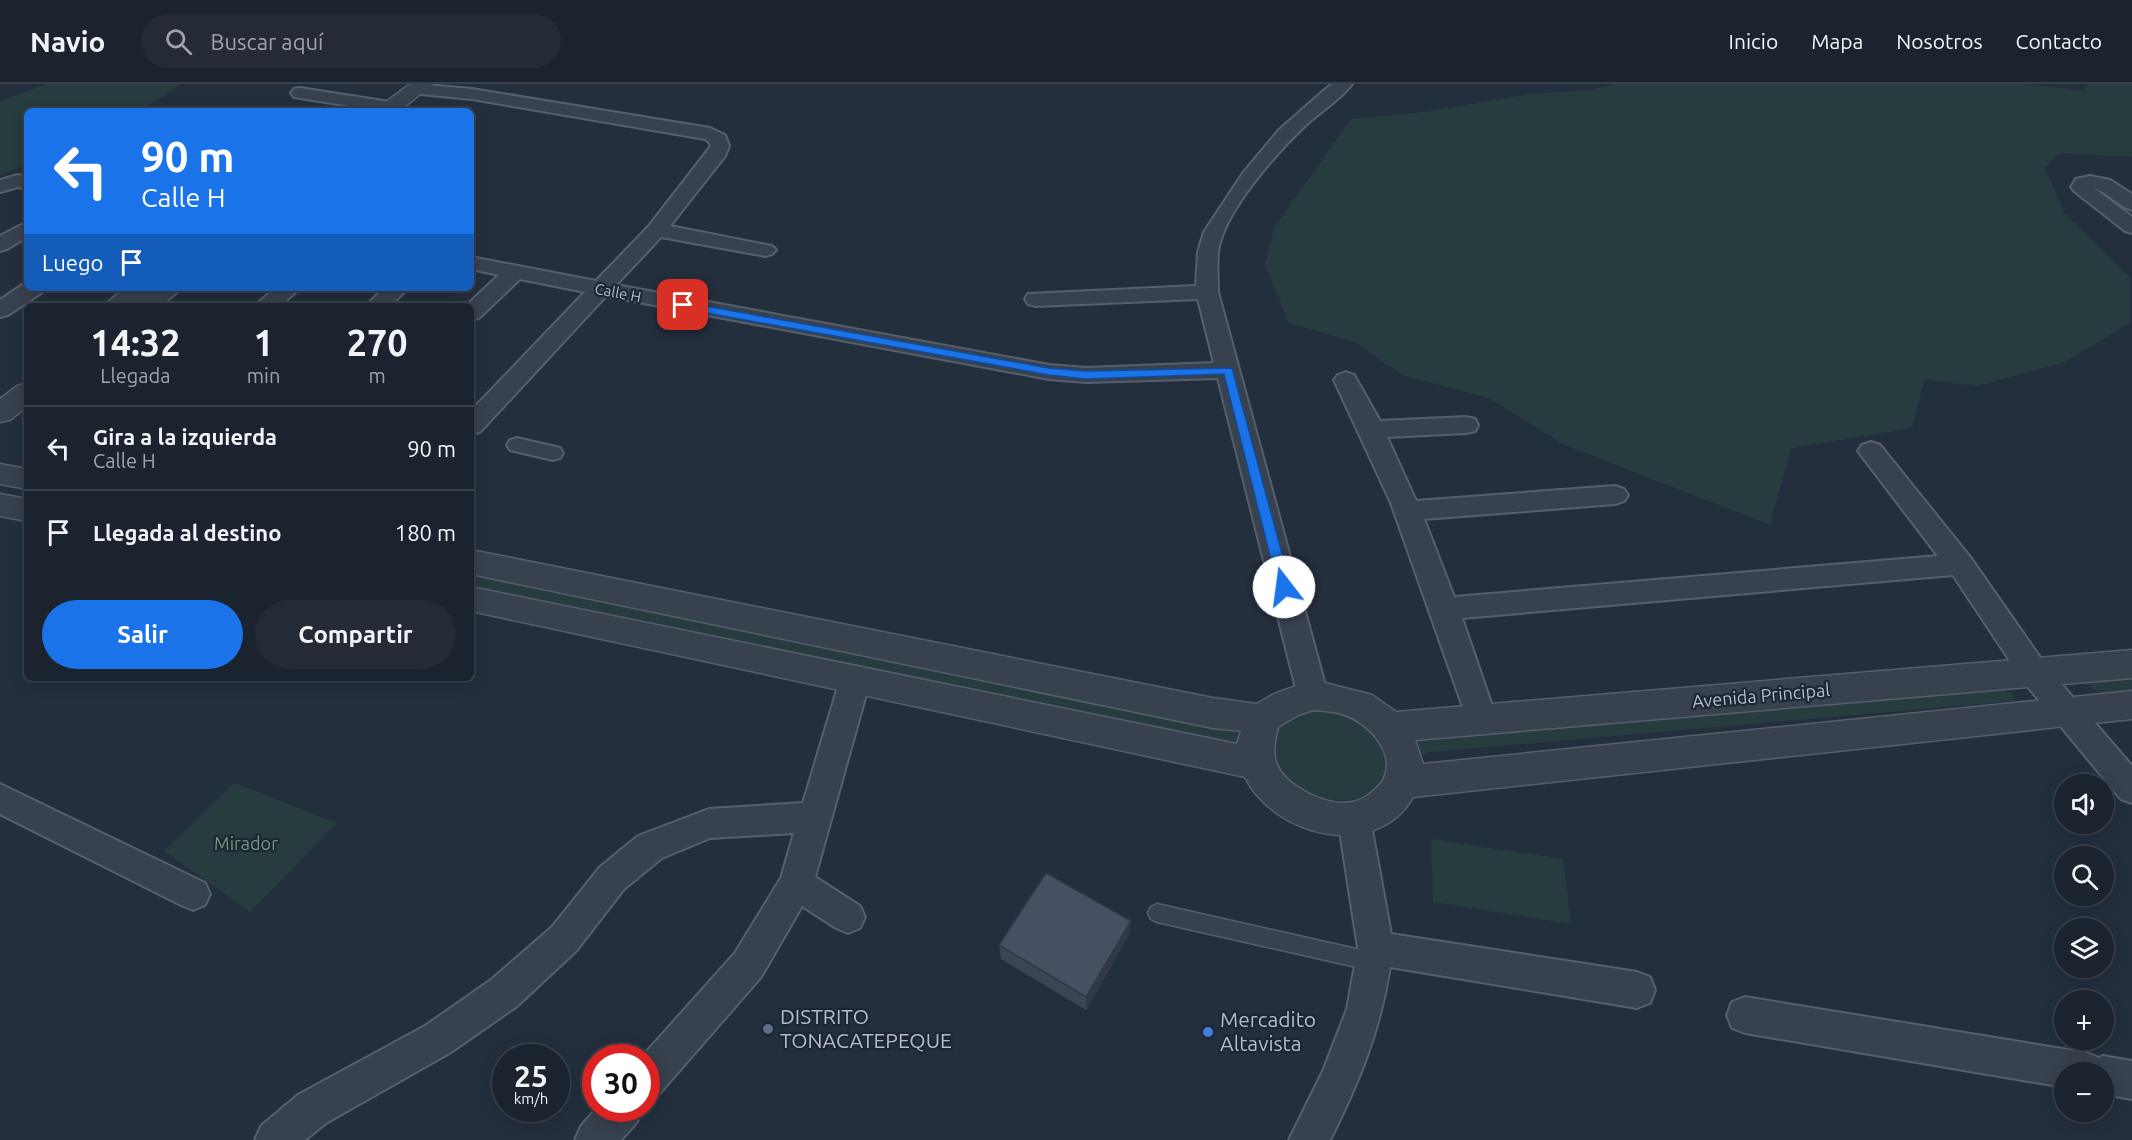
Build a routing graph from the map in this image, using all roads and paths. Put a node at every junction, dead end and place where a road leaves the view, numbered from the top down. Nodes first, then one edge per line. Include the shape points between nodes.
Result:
1 (1343, 84) edge
2 (429, 87) edge
3 (300, 93) dead end
4 (383, 108) edge
5 (397, 108) edge
6 (24, 182) edge
7 (0, 186) edge
8 (2132, 204) edge
9 (2132, 227) edge
10 (24, 230) edge
11 (656, 230) junction
12 (0, 245) edge
13 (765, 250) dead end
14 (474, 264) edge
15 (516, 272) junction
16 (599, 289) junction
17 (28, 291) edge
18 (137, 291) edge
19 (165, 291) edge
20 (285, 291) edge
21 (394, 291) edge
22 (1207, 292) junction
23 (1036, 299) dead end
24 (120, 303) edge
25 (149, 303) edge
26 (271, 303) edge
27 (380, 303) edge
28 (0, 310) edge
29 (474, 310) edge
30 (1228, 370) junction
31 (24, 374) edge
32 (1346, 380) dead end
33 (0, 392) edge
34 (24, 394) edge
35 (0, 414) edge
36 (474, 423) edge
37 (1466, 424) dead end
38 (1374, 430) junction
39 (517, 445) dead end
40 (1871, 451) dead end
41 (553, 453) dead end
42 (0, 474) edge
43 (24, 478) edge
44 (1615, 495) dead end
45 (0, 505) edge
46 (24, 509) edge
47 (1406, 511) junction
48 (474, 563) edge
49 (1960, 564) junction
50 (474, 600) edge
51 (1445, 609) junction
52 (2132, 664) edge
53 (2035, 674) junction
54 (855, 680) junction
55 (1312, 696) junction
56 (2132, 705) edge
57 (2066, 711) junction
58 (1481, 718) junction
59 (1262, 719) junction
60 (1390, 728) junction
61 (1258, 764) junction
62 (1404, 782) junction
63 (2132, 789) edge
64 (0, 798) edge
65 (817, 817) junction
66 (1354, 819) junction
67 (796, 884) junction
68 (193, 894) dead end
69 (1157, 913) dead end
70 (848, 917) dead end
71 (1375, 955) junction
72 (1637, 990) dead end
73 (1745, 1015) dead end
74 (660, 1066) edge
75 (2054, 1066) edge
76 (2114, 1077) edge
77 (2132, 1080) edge
78 (611, 1122) edge
79 (275, 1140) edge
80 (596, 1140) edge
81 (1309, 1140) edge

1 - 22 street via 1264,156 1221,217 1209,247
2 - 5 street
2 - 11 street via 710,134 718,139 720,146 715,156
3 - 4 street
6 - 7 street
8 - 9 street via 2098,181 2083,183 2081,187
10 - 12 street
11 - 13 street
11 - 16 street
14 - 15 street, Calle H
15 - 16 street, Calle H
15 - 29 street
16 - 30 street, Calle H via 1049,372 1086,375
16 - 36 street
17 - 28 street
18 - 24 street
19 - 25 street
20 - 26 street
21 - 27 street
22 - 23 street
22 - 30 street
30 - 55 street
31 - 33 street
32 - 38 street
34 - 35 street
37 - 38 street
38 - 47 street
39 - 41 street
40 - 49 street
42 - 43 street
44 - 47 street
45 - 46 street
47 - 51 street
48 - 59 street via 1213,713
49 - 51 street
49 - 53 street
50 - 54 street
51 - 58 street
52 - 53 street, Avenida Principal
53 - 57 street
53 - 58 street, Avenida Principal
54 - 61 street
54 - 65 street
55 - 59 street via 1288,703
55 - 60 street via 1348,700 1365,707
56 - 57 street
57 - 62 street
57 - 63 street
58 - 60 street, Avenida Principal
59 - 61 street via 1254,757
60 - 62 street via 1401,746
61 - 66 street via 1271,787 1299,809 1317,816
62 - 66 street via 1386,806
64 - 68 street
65 - 67 street
65 - 79 street via 709,824 650,847 612,878 564,939 504,993 438,1039 312,1109
66 - 71 street
67 - 70 street
67 - 74 street via 748,965
69 - 71 lane
71 - 72 street
71 - 81 street via 1365,1010 1339,1081
73 - 75 street
76 - 77 street
78 - 80 street

